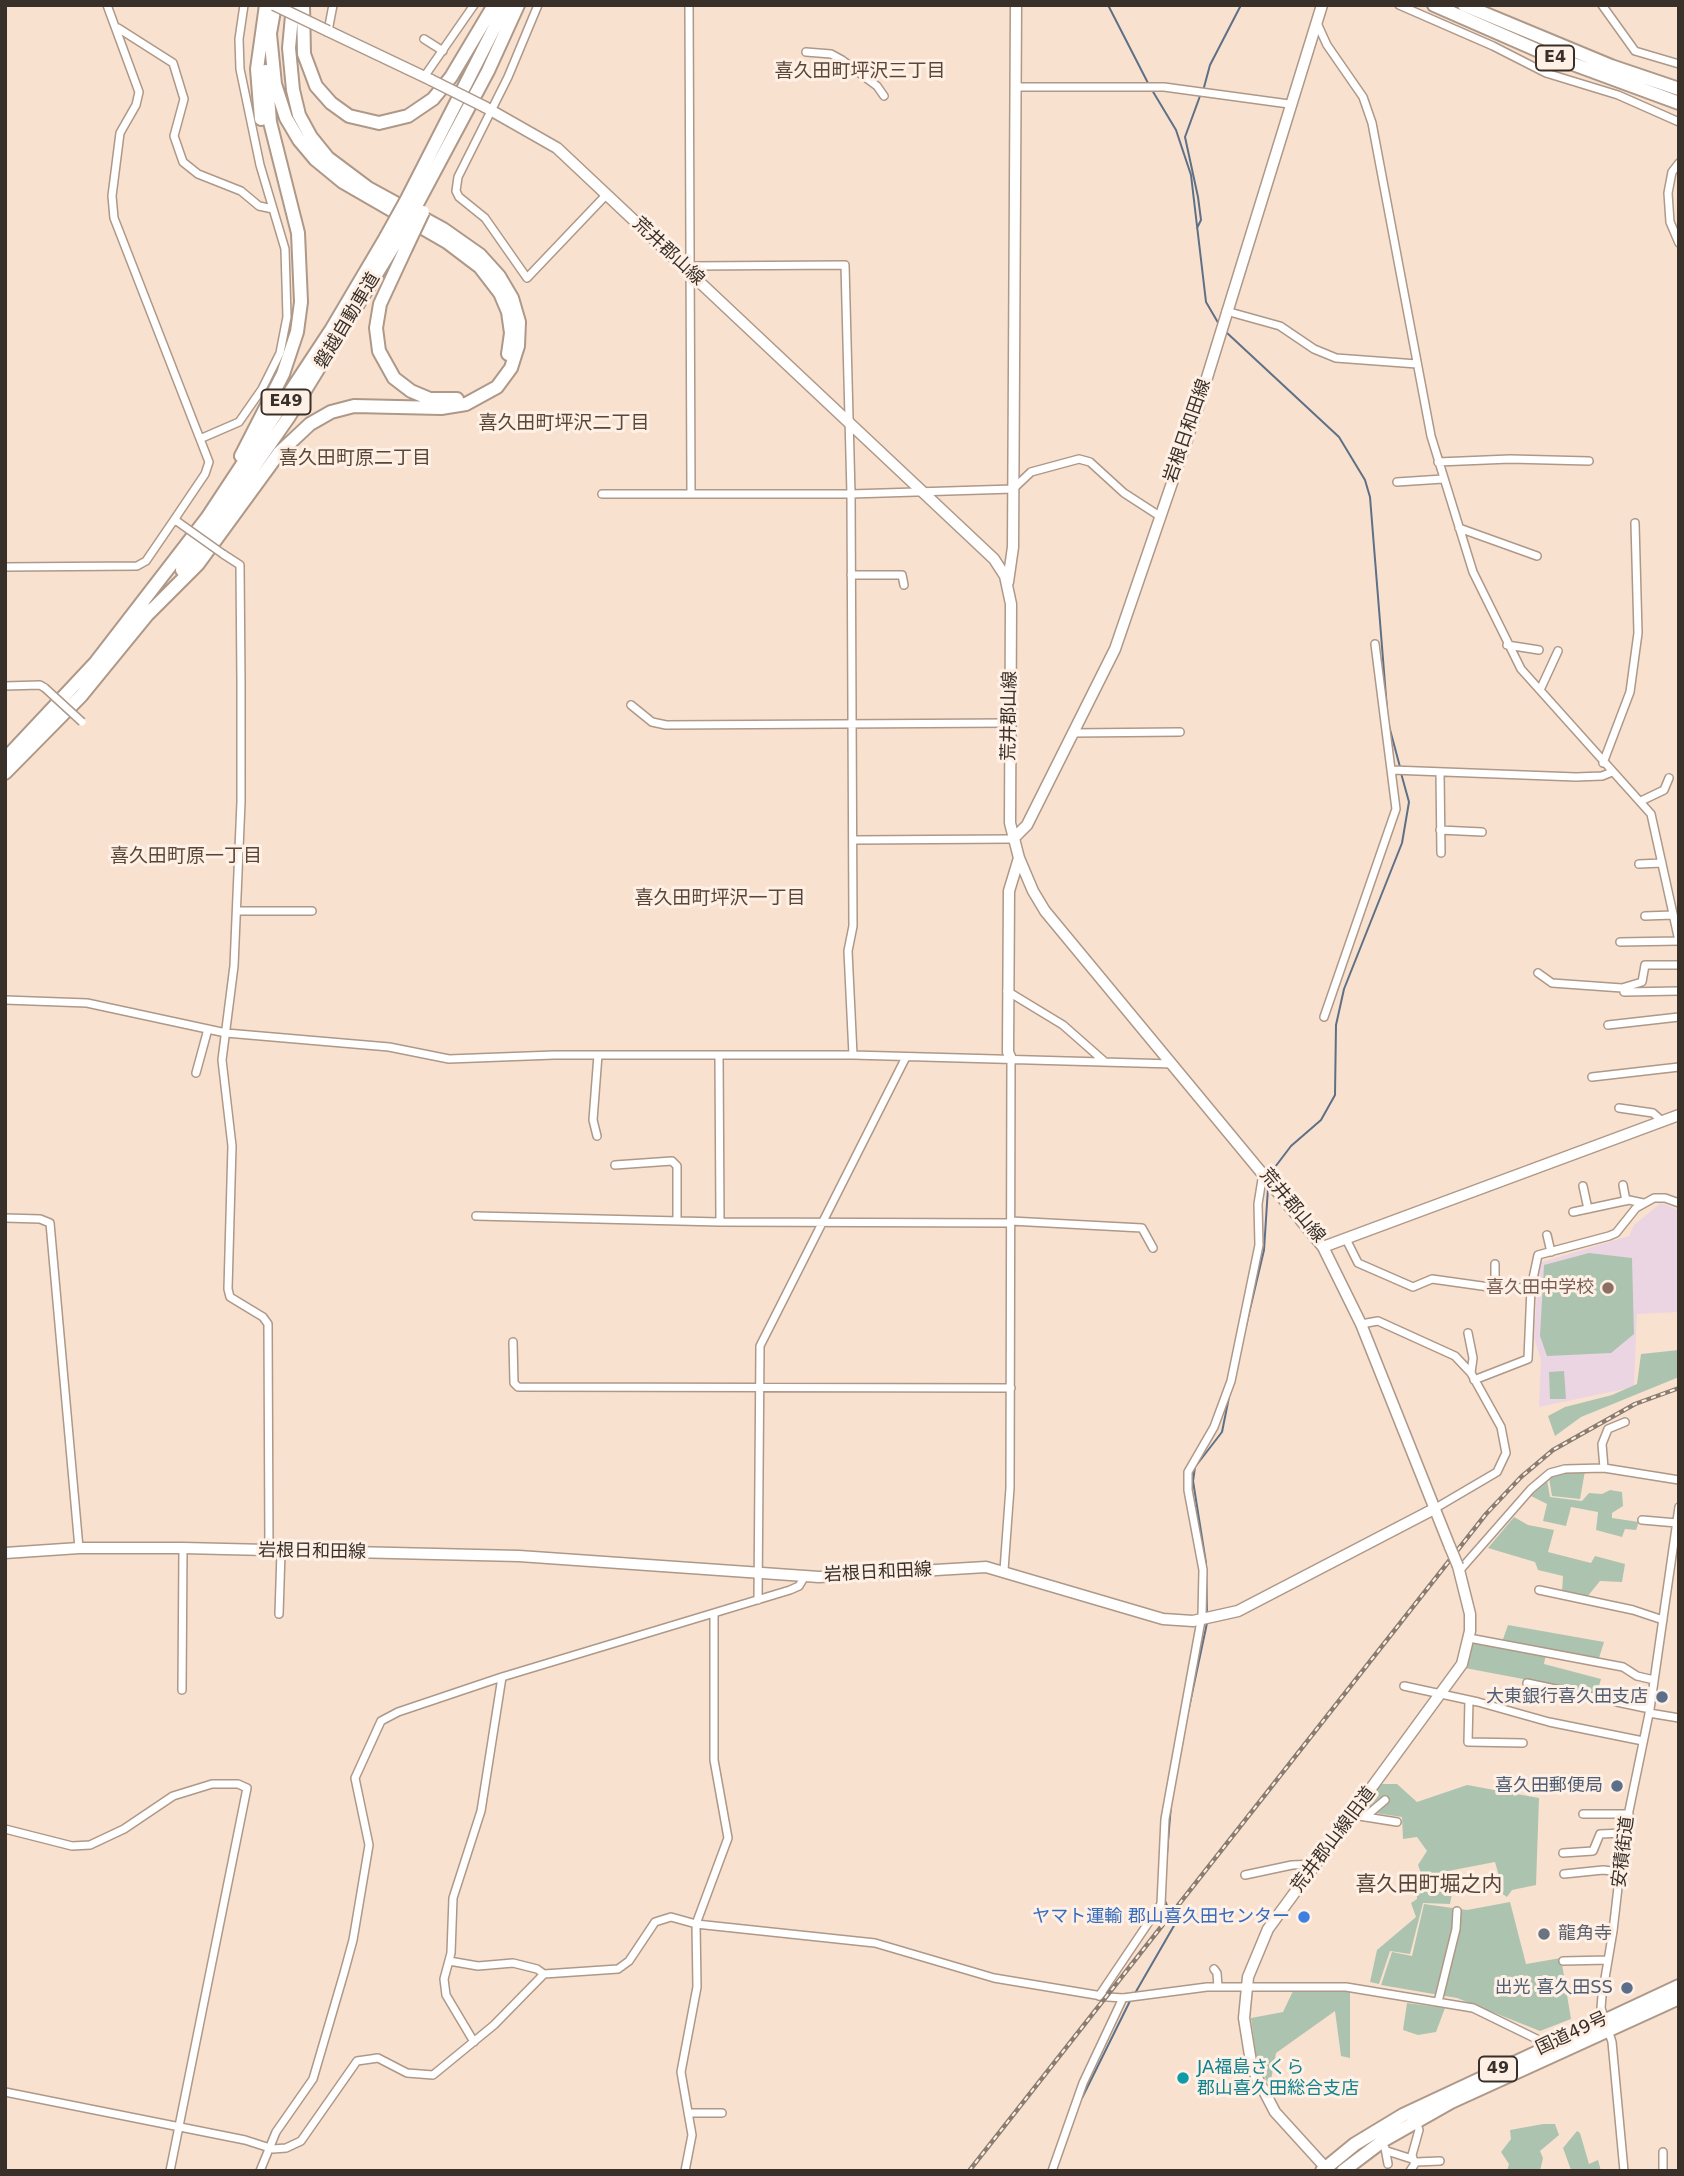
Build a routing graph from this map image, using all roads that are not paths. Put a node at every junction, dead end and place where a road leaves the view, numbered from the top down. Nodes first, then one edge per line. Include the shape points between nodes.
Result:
1 (107, 5) edge
2 (244, 5) edge
3 (266, 5) edge
4 (275, 5) edge
5 (293, 5) edge
6 (302, 5) edge
7 (333, 5) edge
8 (474, 5) edge
9 (494, 5) edge
10 (506, 5) edge
11 (518, 5) edge
12 (538, 5) edge
13 (689, 5) edge
14 (1016, 5) edge
15 (1322, 5) edge
16 (1399, 5) edge
17 (1434, 5) edge
18 (1464, 5) edge
19 (1602, 5) edge
20 (1316, 22) junction
21 (118, 28) junction
22 (328, 31) junction
23 (270, 34) junction
24 (424, 39) dead end
25 (443, 51) junction
26 (806, 52) dead end
27 (1679, 64) edge
28 (427, 78) junction
29 (1016, 87) junction
30 (1679, 89) edge
31 (884, 96) dead end
32 (1679, 103) edge
33 (1289, 104) junction
34 (489, 109) junction
35 (1679, 122) edge
36 (1679, 163) edge
37 (368, 188) junction
38 (607, 194) junction
39 (415, 206) junction
40 (273, 209) junction
41 (298, 233) junction
42 (396, 242) junction
43 (1679, 243) edge
44 (691, 270) junction
45 (1226, 311) junction
46 (1417, 364) junction
47 (849, 421) junction
48 (202, 438) junction
49 (1589, 461) dead end
50 (1438, 462) junction
51 (1444, 479) junction
52 (1397, 482) dead end
53 (1013, 489) junction
54 (926, 491) junction
55 (602, 494) dead end
56 (691, 494) junction
57 (850, 494) junction
58 (1158, 515) junction
59 (176, 521) junction
60 (1635, 523) dead end
61 (1459, 528) junction
62 (1537, 556) dead end
63 (176, 560) junction
64 (5, 567) edge
65 (851, 575) junction
66 (1008, 583) junction
67 (904, 585) dead end
68 (146, 616) junction
69 (1375, 644) dead end
70 (1507, 645) junction
71 (1539, 650) dead end
72 (1558, 651) dead end
73 (5, 685) edge
74 (1540, 690) junction
75 (631, 705) dead end
76 (851, 723) junction
77 (1010, 723) junction
78 (84, 724) dead end
79 (1180, 732) dead end
80 (1072, 733) junction
81 (5, 759) edge
82 (1603, 763) junction
83 (1392, 770) junction
84 (1440, 772) junction
85 (1612, 772) junction
86 (5, 773) edge
87 (1669, 778) dead end
88 (1642, 801) junction
89 (1440, 830) junction
90 (1482, 832) dead end
91 (1013, 839) junction
92 (853, 840) junction
93 (1441, 853) dead end
94 (1019, 858) junction
95 (1662, 863) junction
96 (1639, 864) dead end
97 (237, 911) junction
98 (312, 911) dead end
99 (1673, 915) junction
100 (1645, 916) dead end
101 (1679, 941) edge
102 (1620, 942) dead end
103 (1679, 965) edge
104 (1538, 973) dead end
105 (1007, 991) junction
106 (1679, 991) edge
107 (1619, 992) dead end
108 (5, 1000) edge
109 (1324, 1017) dead end
110 (1679, 1017) edge
111 (1608, 1024) dead end
112 (208, 1029) junction
113 (226, 1033) junction
114 (598, 1055) junction
115 (853, 1055) junction
116 (719, 1056) junction
117 (906, 1057) junction
118 (1011, 1059) junction
119 (1105, 1063) junction
120 (1173, 1064) junction
121 (1679, 1067) edge
122 (196, 1073) dead end
123 (1592, 1077) dead end
124 (1619, 1108) dead end
125 (1679, 1115) edge
126 (1662, 1121) junction
127 (597, 1136) dead end
128 (615, 1165) dead end
129 (1264, 1172) junction
130 (1623, 1185) dead end
131 (1583, 1186) dead end
132 (1626, 1201) junction
133 (1643, 1203) junction
134 (1679, 1203) edge
135 (1588, 1209) junction
136 (1573, 1212) dead end
137 (475, 1216) dead end
138 (5, 1218) edge
139 (677, 1221) junction
140 (720, 1222) junction
141 (824, 1222) junction
142 (1011, 1222) junction
143 (1547, 1235) dead end
144 (1346, 1239) junction
145 (1323, 1247) junction
146 (1153, 1248) dead end
147 (1550, 1252) junction
148 (1496, 1264) dead end
149 (1495, 1287) junction
150 (1531, 1288) junction
151 (1361, 1324) junction
152 (1468, 1334) dead end
153 (513, 1342) dead end
154 (1472, 1376) junction
155 (758, 1385) junction
156 (1011, 1388) junction
157 (1625, 1422) dead end
158 (1604, 1468) junction
159 (1679, 1480) edge
160 (1679, 1507) edge
161 (1434, 1509) junction
162 (1643, 1520) dead end
163 (1677, 1523) junction
164 (79, 1548) junction
165 (183, 1548) junction
166 (269, 1551) junction
167 (281, 1552) junction
168 (5, 1553) edge
169 (1459, 1568) junction
170 (1004, 1570) junction
171 (756, 1572) junction
172 (805, 1576) junction
173 (1669, 1577) junction
174 (1679, 1579) edge
175 (1539, 1590) dead end
176 (758, 1600) junction
177 (279, 1614) dead end
178 (714, 1615) junction
179 (1201, 1620) junction
180 (1662, 1620) junction
181 (1469, 1639) junction
182 (502, 1677) junction
183 (1654, 1680) junction
184 (1527, 1683) dead end
185 (1404, 1686) dead end
186 (182, 1690) dead end
187 (1442, 1695) junction
188 (1469, 1700) junction
189 (1650, 1711) junction
190 (1679, 1718) edge
191 (1643, 1741) junction
192 (1523, 1743) dead end
193 (1385, 1800) dead end
194 (1583, 1814) dead end
195 (1629, 1814) junction
196 (1353, 1815) junction
197 (1365, 1818) junction
198 (1397, 1822) dead end
199 (5, 1829) edge
200 (1625, 1833) junction
201 (1563, 1853) dead end
202 (1317, 1864) junction
203 (1621, 1872) junction
204 (1564, 1874) dead end
205 (1245, 1875) dead end
206 (1457, 1911) dead end
207 (696, 1924) junction
208 (1608, 1960) junction
209 (449, 1961) junction
210 (1563, 1961) dead end
211 (1214, 1969) dead end
212 (544, 1974) junction
213 (1679, 1986) edge
214 (1218, 1987) junction
215 (1245, 1987) junction
216 (1100, 1996) junction
217 (1123, 1998) junction
218 (1679, 1998) edge
219 (1438, 2002) junction
220 (1606, 2024) junction
221 (474, 2042) junction
222 (1549, 2045) junction
223 (5, 2092) edge
224 (688, 2113) junction
225 (722, 2113) dead end
226 (1416, 2121) junction
227 (179, 2128) junction
228 (1384, 2146) junction
229 (268, 2148) junction
230 (1663, 2152) dead end
231 (1413, 2160) junction
232 (1440, 2161) dead end
233 (1388, 2164) dead end
234 (1324, 2169) edge
235 (170, 2171) edge
236 (260, 2171) edge
237 (685, 2171) edge
238 (1052, 2171) edge
239 (1343, 2171) edge
240 (1410, 2171) edge
241 (1624, 2171) edge
242 (1663, 2171) edge

1 - 21 street
2 - 40 street via 240,69
3 - 41 highway via 257,69 260,113
4 - 22 main road, 荒井郡山線, bridge
4 - 23 highway
5 - 37 highway via 290,62 299,115 328,158
6 - 9 highway via 304,54 316,86 349,116 379,122 408,117 433,99 452,77
6 - 37 highway via 297,66 307,116 326,148
7 - 22 street
8 - 25 street
10 - 39 highway, 磐越自動車道 / E49
11 - 39 highway via 461,138
12 - 34 street
13 - 44 street
14 - 29 main road
15 - 20 main road, 岩根日和田線
16 - 35 street via 1546,74 1618,95
17 - 32 highway, E4 via 1546,54
18 - 30 highway, E4 via 1587,57
19 - 27 street via 1635,51
20 - 33 main road, 岩根日和田線
20 - 46 street via 1368,107
21 - 40 street via 173,63 184,99 174,136 183,162 198,174 241,191 259,206
21 - 48 street via 139,92 117,148 114,219
22 - 28 main road, 荒井郡山線
23 - 41 highway via 268,110
23 - 42 highway via 278,96 307,150 356,191 464,254 500,293 510,322 507,355 492,379 469,395 441,400 420,396 402,385 383,361 377,340 378,317
24 - 25 street
25 - 28 street
26 - 31 street via 842,60
28 - 34 main road, 荒井郡山線, bridge
29 - 33 street via 1164,87
29 - 53 main road
33 - 45 main road, 岩根日和田線
34 - 38 main road, 荒井郡山線 via 556,148
34 - 38 street via 456,191 485,218 527,278
36 - 43 street via 1668,193 1670,222
37 - 68 highway via 470,246 499,276 519,322 511,368 497,387 466,404 441,408 354,406 310,424 279,453 198,564
38 - 44 main road, 荒井郡山線
39 - 42 highway, bridge
39 - 42 highway, 磐越自動車道 / E49, bridge
40 - 48 street via 288,269 287,317 280,353 240,422
41 - 63 highway via 301,302 284,374 243,453
42 - 63 highway, 磐越自動車道 / E49
42 - 68 highway, 磐越自動車道 / E49 via 288,418 216,525
44 - 47 main road, 荒井郡山線
44 - 47 street via 845,265
44 - 56 street
45 - 46 street via 1280,326 1336,358
45 - 58 main road, 岩根日和田線 via 1197,410
46 - 50 street
47 - 54 main road, 荒井郡山線
47 - 57 street
48 - 59 street via 208,468
49 - 50 street
50 - 51 street
51 - 52 street
51 - 61 street
53 - 54 street
53 - 58 street via 1031,472 1084,460
53 - 66 main road
54 - 57 street
54 - 66 main road, 荒井郡山線 via 988,551
55 - 56 street
56 - 57 street
57 - 65 street
58 - 80 main road, 岩根日和田線 via 1115,649
59 - 64 street via 146,561 137,566
59 - 97 street, bridge via 240,565 242,802
60 - 82 street via 1638,633 1630,692
61 - 62 street
61 - 70 street via 1473,572
63 - 81 highway, 磐越自動車道 / E49 via 96,662
65 - 67 street via 902,575
65 - 76 street
66 - 77 main road, 荒井郡山線
68 - 86 highway, 磐越自動車道 / E49 via 81,696
69 - 83 street
70 - 71 street
70 - 74 street
72 - 74 street
73 - 78 street, bridge via 40,685
74 - 82 street
75 - 76 street via 652,722 666,725
76 - 77 street
76 - 92 street
77 - 91 main road, 荒井郡山線
79 - 80 street
80 - 91 main road, 岩根日和田線 via 1027,825
82 - 85 street
83 - 84 street
83 - 109 street via 1395,809 1389,835
84 - 85 street via 1576,777
84 - 89 street
85 - 88 street
87 - 88 street via 1664,790
88 - 95 street via 1654,821
89 - 90 street
89 - 93 street
91 - 92 street
91 - 94 main road, 荒井郡山線
92 - 115 street via 853,926 848,951
94 - 105 main road via 1009,891
94 - 120 main road, 荒井郡山線 via 1045,911
95 - 96 street
95 - 99 street
97 - 98 street
97 - 113 street
99 - 100 street
99 - 101 street
101 - 102 street
103 - 104 street via 1645,965 1642,982 1622,988 1552,983
105 - 118 main road
105 - 119 street via 1063,1026
106 - 107 street
108 - 112 street via 87,1003
110 - 111 street
112 - 113 street
112 - 122 street
113 - 114 street via 389,1047 449,1059
113 - 166 street via 222,1060 232,1146 229,1296 263,1317 269,1330
114 - 116 street
114 - 127 street via 593,1121
115 - 116 street
115 - 117 street
116 - 140 street
117 - 118 street
117 - 141 street
118 - 119 street
118 - 142 street
119 - 120 street
120 - 129 main road, 荒井郡山線
121 - 123 street
124 - 126 street via 1653,1113
125 - 126 main road, 荒井郡山線
126 - 144 main road, 荒井郡山線
128 - 139 street via 672,1161 677,1166
129 - 145 main road, 荒井郡山線
129 - 179 street via 1258,1204 1259,1245 1231,1381 1214,1427 1188,1472 1203,1570
130 - 132 street
131 - 135 street
132 - 133 street
132 - 135 street
133 - 134 street via 1661,1197
133 - 147 street via 1616,1233
135 - 136 street
137 - 139 street
138 - 164 street via 50,1223
139 - 140 street
140 - 141 street
141 - 142 street
141 - 155 street via 762,1342
142 - 146 street via 1142,1228
142 - 156 street
143 - 147 street
144 - 145 main road, 荒井郡山線
144 - 149 street via 1358,1263 1413,1287 1432,1279
145 - 151 main road
147 - 150 street via 1535,1259
148 - 149 street
149 - 150 street
150 - 154 street via 1528,1359
151 - 154 street via 1384,1323 1455,1356
151 - 161 main road
152 - 154 street
153 - 155 street via 514,1383 518,1387
154 - 161 street via 1501,1427 1505,1458 1490,1479
155 - 156 street
155 - 171 street
156 - 170 street
157 - 158 street via 1608,1429 1602,1444
158 - 159 street
158 - 169 street via 1550,1473
160 - 163 street, 安積街道
161 - 169 main road, 荒井郡山線旧道, bridge
161 - 179 main road, 岩根日和田線 via 1238,1611
162 - 163 street
163 - 173 street, 安積街道
164 - 165 main road, 岩根日和田線
164 - 168 main road, 岩根日和田線
165 - 166 main road, 岩根日和田線
165 - 186 street
166 - 167 main road, 岩根日和田線
167 - 171 main road, 岩根日和田線 via 519,1556
167 - 177 street
169 - 181 main road, 荒井郡山線旧道 via 1470,1614
170 - 172 main road, 岩根日和田線 via 986,1567
170 - 179 main road, 岩根日和田線 via 1163,1619
171 - 172 main road, 岩根日和田線
171 - 176 street
172 - 176 street via 796,1588
173 - 174 street
173 - 180 street, 安積街道
175 - 180 street
176 - 178 street
178 - 182 street
178 - 207 street via 714,1760 728,1838
179 - 216 street via 1166,1819 1161,1904
180 - 183 street, 安積街道
181 - 183 street via 1623,1667
181 - 187 main road, 荒井郡山線旧道 via 1462,1664
182 - 209 street via 481,1811 453,1898
182 - 229 street via 391,1714 376,1728 355,1778 369,1845 353,1940 313,2079
183 - 189 street, 安積街道
184 - 189 street
185 - 187 street
187 - 188 street
187 - 196 main road, 荒井郡山線旧道
188 - 191 street via 1549,1723
188 - 192 street via 1468,1742
189 - 190 street
189 - 191 street, 安積街道
191 - 195 street, 安積街道
193 - 197 street
194 - 195 street
195 - 200 street, 安積街道
196 - 197 street
196 - 202 main road, 荒井郡山線旧道
197 - 198 street
199 - 227 street via 67,1845 90,1845 191,1790 227,1783 247,1788
200 - 201 street via 1600,1834 1593,1851
200 - 203 street, 安積街道
202 - 205 street
202 - 215 main road, 荒井郡山線旧道 via 1268,1929
203 - 204 street
203 - 208 street, 安積街道
206 - 219 street
207 - 212 street via 671,1917 655,1922 629,1961 618,1969
207 - 216 street via 875,1943 994,1978
207 - 224 street via 696,1997 681,2072
208 - 210 street
208 - 220 street, 安積街道 via 1601,1996
209 - 212 street via 471,1966 513,1963
209 - 221 street via 445,1992
211 - 214 street
212 - 221 street
213 - 220 highway, 国道49号 / 49
214 - 215 street
214 - 217 street
215 - 219 street via 1336,1985
215 - 234 main road, 荒井郡山線旧道 via 1245,2033 1252,2068 1275,2112
216 - 217 street
217 - 238 street via 1083,2083
218 - 220 highway, 国道49号 / 49
219 - 222 street via 1479,2010
220 - 222 highway, 国道49号 / 49
220 - 226 highway, 国道49号 / 49
220 - 241 street, 安積街道
221 - 229 street via 427,2076 407,2073 378,2058 357,2061 301,2141 278,2150
222 - 234 highway, 国道49号 / 49 via 1394,2120
223 - 227 street
224 - 225 street
224 - 237 street via 692,2141
226 - 228 highway, 国道49号 / 49
226 - 231 street via 1419,2130
227 - 229 street
227 - 235 street
228 - 231 street
228 - 233 street
228 - 239 highway, 国道49号 / 49
229 - 236 street
230 - 242 street
231 - 232 street
231 - 240 street

